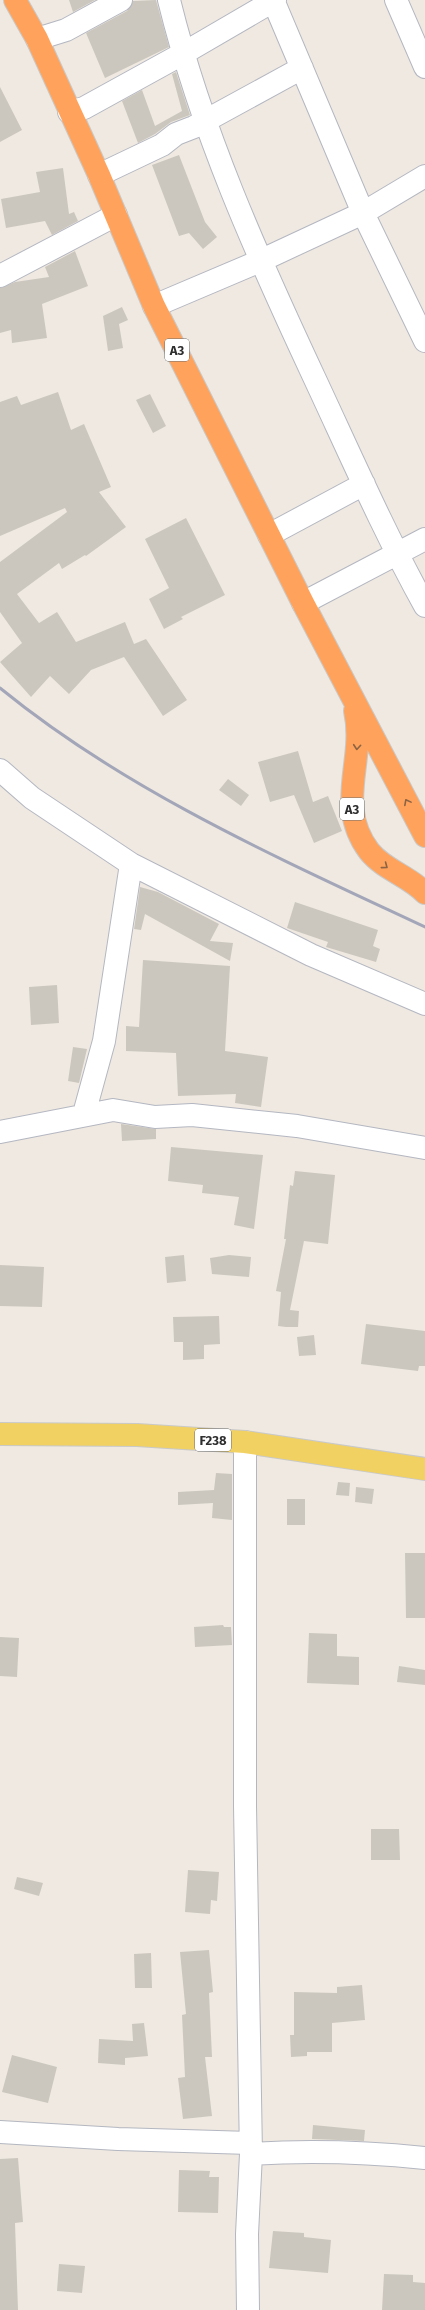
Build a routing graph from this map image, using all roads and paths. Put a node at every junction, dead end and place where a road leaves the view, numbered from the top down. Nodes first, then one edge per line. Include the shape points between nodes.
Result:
1 (15, 0) edge
2 (121, 0) edge
3 (169, 0) edge
4 (274, 0) edge
5 (396, 0) edge
6 (37, 39) junction
7 (184, 53) junction
8 (425, 67) edge
9 (302, 68) junction
10 (69, 112) junction
11 (205, 120) junction
12 (99, 175) junction
13 (425, 176) edge
14 (363, 213) junction
15 (116, 216) junction
16 (260, 261) junction
17 (0, 276) edge
18 (154, 306) junction
19 (425, 341) edge
20 (364, 484) junction
21 (269, 535) junction
22 (425, 539) edge
23 (396, 554) junction
24 (303, 603) junction
25 (425, 606) edge
26 (351, 695) junction
27 (0, 770) edge
28 (425, 836) edge
29 (131, 864) junction
30 (425, 893) edge
31 (425, 1004) edge
32 (84, 1114) junction
33 (0, 1132) edge
34 (425, 1148) edge
35 (0, 1434) edge
36 (245, 1442) junction
37 (425, 1469) edge
38 (0, 2132) edge
39 (251, 2148) junction
40 (425, 2158) edge
41 (248, 2310) edge

1 - 6 highway, A3
2 - 6 street via 66,30
3 - 7 street
4 - 7 street
4 - 9 street
5 - 8 street
6 - 10 highway, A3
7 - 10 street via 84,108
7 - 11 street
9 - 11 street
9 - 14 street
10 - 12 highway, A3
11 - 12 street via 176,134 162,145
11 - 16 street
12 - 15 highway, A3
13 - 14 street
14 - 16 street
14 - 19 street
15 - 17 street
15 - 18 highway, A3
16 - 18 street
16 - 20 street
18 - 21 highway, A3
20 - 21 street
20 - 23 street
21 - 24 highway, A3
22 - 23 street
23 - 24 street
23 - 25 street
24 - 26 highway, A3
28 -> 26 highway, A3
26 -> 30 highway, A3 via 357,720 358,744 351,798 352,814 369,851 384,866
27 - 29 street via 32,798
29 - 31 street via 311,955
29 - 32 street via 104,1040
32 - 33 street
32 - 34 street via 113,1110 155,1117 192,1115 296,1126
35 - 36 main road, F238 via 137,1435
36 - 37 main road, F238
36 - 39 street via 245,1806
38 - 39 street
39 - 40 street via 382,2153
39 - 41 street via 247,2234

